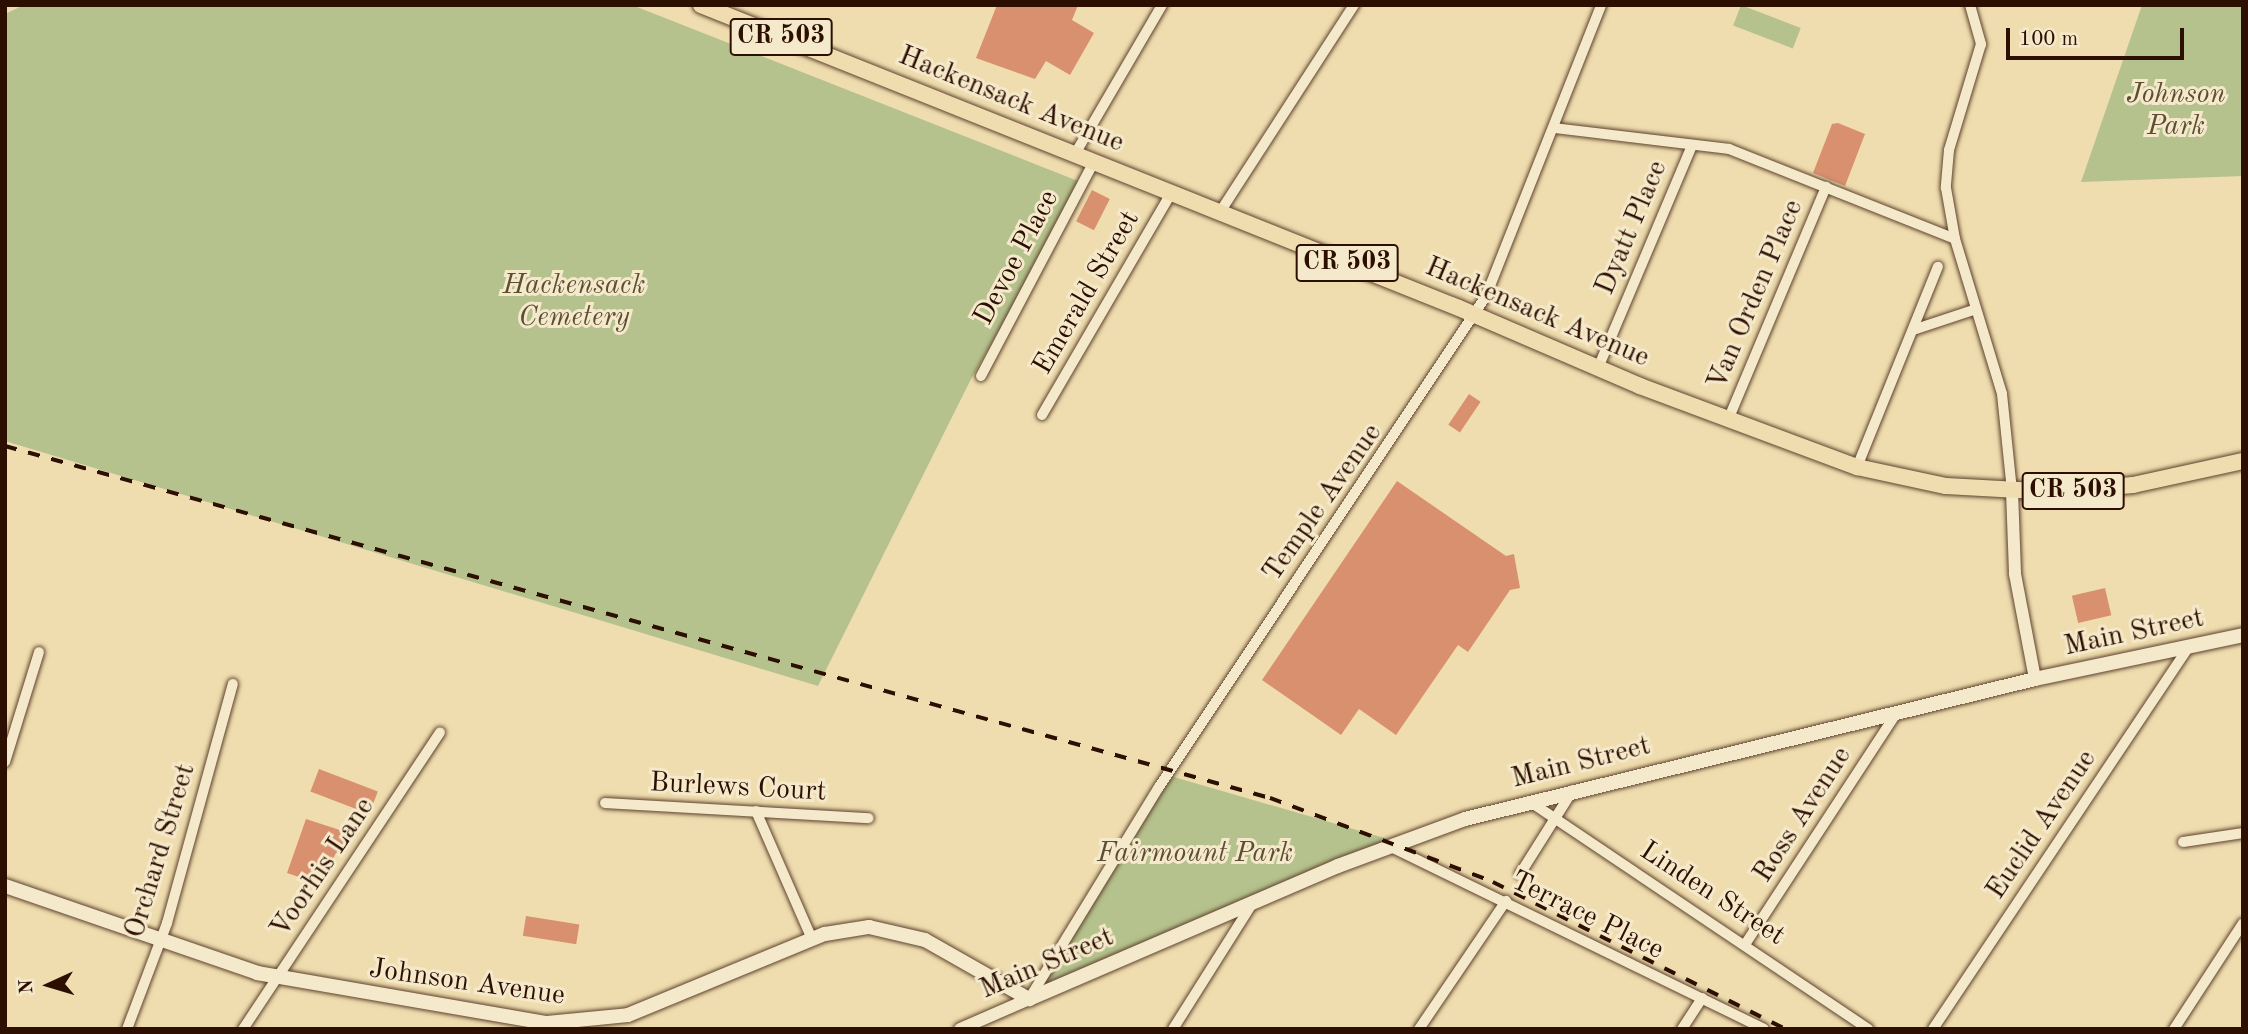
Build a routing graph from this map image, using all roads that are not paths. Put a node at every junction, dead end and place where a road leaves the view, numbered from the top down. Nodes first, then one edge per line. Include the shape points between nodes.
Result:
1 (701, 5) edge
2 (1162, 5) edge
3 (1353, 5) edge
4 (1601, 5) edge
5 (1970, 5) edge
6 (1554, 128) junction
7 (1692, 145) junction
8 (1075, 154) junction
9 (1094, 162) junction
10 (1826, 187) junction
11 (1171, 193) junction
12 (1220, 212) junction
13 (1955, 239) junction
14 (1938, 267) dead end
15 (1976, 309) junction
16 (1475, 314) junction
17 (1913, 330) junction
18 (1598, 368) junction
19 (981, 376) dead end
20 (1042, 415) dead end
21 (1728, 420) junction
22 (2243, 461) edge
23 (1857, 467) junction
24 (2012, 491) junction
25 (2243, 635) edge
26 (2189, 647) junction
27 (39, 652) dead end
28 (2035, 679) junction
29 (233, 684) dead end
30 (1898, 712) junction
31 (440, 732) dead end
32 (5, 762) edge
33 (1573, 789) junction
34 (1529, 801) junction
35 (605, 803) dead end
36 (756, 811) junction
37 (869, 818) dead end
38 (1555, 819) junction
39 (2243, 833) edge
40 (2183, 842) dead end
41 (1390, 846) junction
42 (1520, 874) dead end
43 (5, 886) edge
44 (1253, 901) junction
45 (1506, 901) junction
46 (2243, 923) edge
47 (160, 939) junction
48 (811, 939) junction
49 (1746, 943) junction
50 (278, 977) junction
51 (1702, 998) junction
52 (1029, 999) junction
53 (573, 1026) edge
54 (127, 1029) edge
55 (243, 1029) edge
56 (960, 1029) edge
57 (1173, 1029) edge
58 (1419, 1029) edge
59 (1682, 1029) edge
60 (1764, 1029) edge
61 (1868, 1029) edge
62 (1933, 1029) edge
63 (2174, 1029) edge

1 - 8 main road, Hackensack Avenue / CR 503
2 - 8 street
3 - 12 street
4 - 6 street, Temple Avenue
5 - 13 street via 1981,44 1946,165
6 - 7 street
6 - 16 street, Temple Avenue
7 - 10 street via 1729,149
7 - 18 street, Dyatt Place
8 - 9 main road, Hackensack Avenue / CR 503
9 - 11 main road, Hackensack Avenue / CR 503
9 - 19 street, Devoe Place
10 - 13 street
10 - 21 street, Van Orden Place
11 - 12 main road, Hackensack Avenue / CR 503
11 - 20 street, Emerald Street
12 - 16 main road, Hackensack Avenue / CR 503
13 - 15 street
14 - 17 street
15 - 17 street
15 - 24 street via 2002,394
16 - 18 main road, Hackensack Avenue / CR 503
16 - 52 street, Temple Avenue via 1159,787
17 - 23 street
18 - 21 main road, Hackensack Avenue / CR 503
21 - 23 main road, Hackensack Avenue / CR 503
22 - 24 main road, CR 503 via 2133,485
23 - 24 main road, Hackensack Avenue / CR 503 via 1946,486
24 - 28 street via 2015,574
25 - 26 main road, Main Street
26 - 28 main road, Main Street
26 - 62 street, Euclid Avenue
27 - 32 street
28 - 30 main road, Main Street
29 - 47 street, Orchard Street
30 - 33 main road, Main Street
30 - 49 street, Ross Avenue
31 - 50 street, Voorhis Lane
33 - 34 main road, Main Street
33 - 38 street
34 - 38 street, Linden Street
34 - 41 main road, Main Street
35 - 36 street, Burlews Court
36 - 37 street, Burlews Court
36 - 48 street
38 - 42 street
38 - 49 street, Linden Street
39 - 40 street
41 - 44 main road, Main Street
41 - 45 street, Terrace Place
43 - 47 main road, Johnson Avenue
44 - 52 main road, Main Street
44 - 57 street
45 - 51 street, Terrace Place
45 - 58 street
46 - 63 street
47 - 50 main road, Johnson Avenue
47 - 54 street, Orchard Street
48 - 52 main road, Johnson Avenue via 869,927 908,933
48 - 53 main road, Johnson Avenue via 654,1008
49 - 61 street, Linden Street
50 - 53 main road, Johnson Avenue
50 - 55 street, Voorhis Lane
51 - 59 street
51 - 60 street, Terrace Place
52 - 56 street, Main Street

